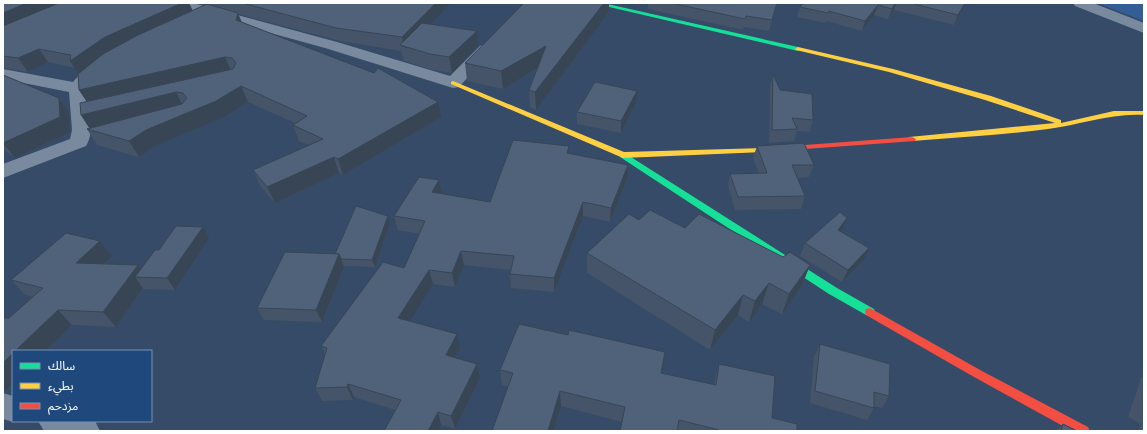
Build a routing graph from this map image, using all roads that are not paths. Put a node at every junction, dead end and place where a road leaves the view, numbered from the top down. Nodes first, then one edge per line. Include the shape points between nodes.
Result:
1 (177, 3) edge
2 (595, 3) edge
3 (1080, 3) edge
4 (618, 6) edge
5 (210, 13) junction
6 (190, 23) edge
7 (1144, 28) edge
8 (498, 37) edge
9 (115, 60) edge
10 (3, 74) edge
11 (453, 82) junction
12 (77, 88) junction
13 (1144, 113) edge
14 (1067, 124) junction
15 (101, 136) edge
16 (79, 142) junction
17 (622, 155) junction
18 (3, 171) edge
19 (56, 422) edge
20 (85, 431) edge
21 (1084, 431) edge

1 - 5 street
2 - 4 street
3 - 7 street
4 - 14 street via 891,70
5 - 6 street
5 - 11 street via 331,45
8 - 11 street
9 - 12 street via 84,79
10 - 12 street
11 - 17 street
12 - 16 street via 87,114
13 - 14 street via 1111,113
14 - 17 street via 753,151
15 - 16 street
16 - 18 street
17 - 21 street via 833,291
19 - 20 street

